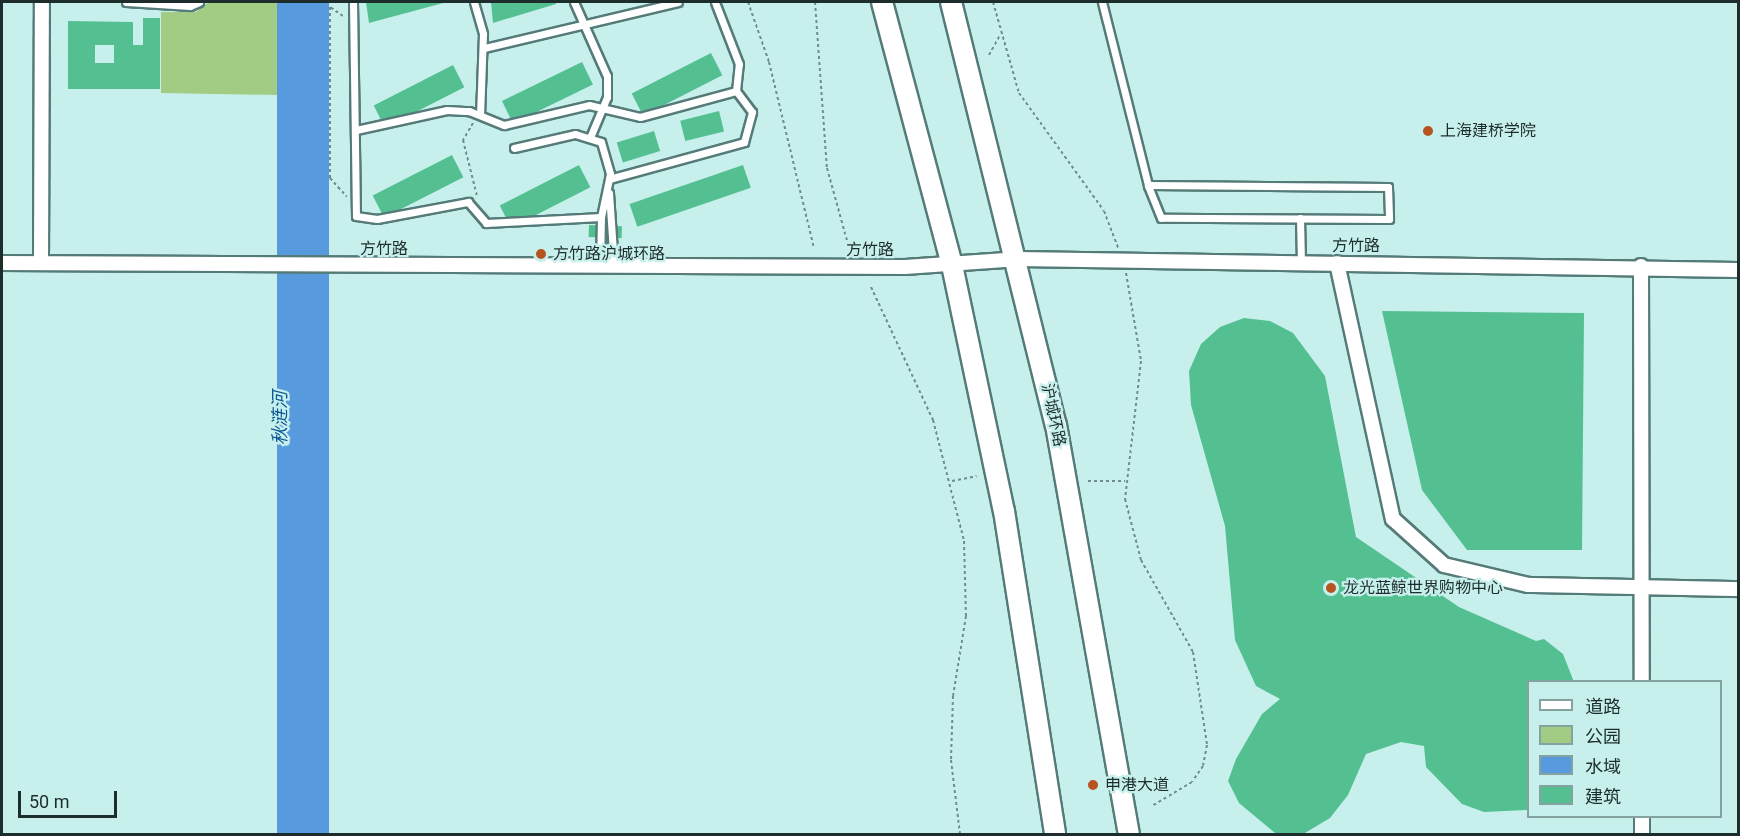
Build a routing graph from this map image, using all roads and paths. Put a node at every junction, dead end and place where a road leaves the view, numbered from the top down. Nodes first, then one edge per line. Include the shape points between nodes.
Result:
1 (42, 2) edge
2 (126, 2) edge
3 (200, 2) edge
4 (353, 2) edge
5 (474, 2) edge
6 (573, 2) edge
7 (678, 2) edge
8 (715, 2) edge
9 (748, 2) edge
10 (815, 2) edge
11 (882, 2) edge
12 (951, 2) edge
13 (993, 2) edge
14 (1102, 2) edge
15 (353, 18) junction
16 (581, 25) junction
17 (1000, 35) junction
18 (484, 48) junction
19 (989, 55) dead end
20 (736, 91) junction
21 (603, 108) junction
22 (480, 115) junction
23 (356, 130) junction
24 (591, 135) junction
25 (513, 148) dead end
26 (609, 179) junction
27 (1148, 185) junction
28 (609, 190) junction
29 (352, 199) junction
30 (474, 205) junction
31 (601, 217) junction
32 (1300, 218) junction
33 (814, 248) dead end
34 (849, 248) dead end
35 (1018, 259) junction
36 (41, 262) junction
37 (1124, 262) junction
38 (1301, 262) junction
39 (1337, 262) junction
40 (2, 263) edge
41 (952, 265) junction
42 (607, 266) junction
43 (1641, 266) junction
44 (1738, 270) edge
45 (871, 286) dead end
46 (977, 476) dead end
47 (952, 481) junction
48 (1088, 481) dead end
49 (1125, 481) junction
50 (1641, 589) junction
51 (1738, 589) edge
52 (1642, 680) edge
53 (1152, 806) dead end
54 (1642, 818) edge
55 (960, 834) edge
56 (1055, 834) edge
57 (1129, 834) edge
58 (1642, 834) edge

1 - 36 street
2 - 3 lane via 190,6
4 - 15 lane
5 - 18 lane
6 - 16 lane
7 - 16 lane
8 - 20 lane via 739,64
9 - 33 path via 769,62
10 - 34 path via 827,168
11 - 41 main road
12 - 35 main road, 沪城环路
13 - 17 path
14 - 27 lane
15 - 23 lane
15 - 29 path via 330,7 330,178 336,190
16 - 18 lane
16 - 21 lane via 597,46 607,76
17 - 19 path
17 - 37 path via 1019,93 1104,211
18 - 22 lane
20 - 21 lane via 640,117
20 - 26 lane via 752,112 744,142
21 - 22 lane via 589,105 504,125
21 - 24 lane
22 - 23 lane via 447,110
22 - 30 path via 463,140 478,190
23 - 29 lane
24 - 25 lane
24 - 26 lane via 608,157
26 - 28 lane
27 - 32 lane via 1161,218
27 - 32 lane via 1388,187 1389,219
28 - 31 lane
28 - 42 lane
29 - 30 lane via 356,216 365,219
30 - 31 lane via 486,223
31 - 42 lane
32 - 38 lane
35 - 37 street, 方竹路
35 - 41 street, 方竹路
35 - 57 main road, 沪城环路 via 1078,540
36 - 40 street, 方竹路
36 - 42 street, 方竹路
37 - 38 street, 方竹路
37 - 49 path via 1141,362
38 - 39 street, 方竹路
39 - 43 street, 方竹路
39 - 50 street via 1393,519 1444,565 1528,585
41 - 42 street, 方竹路
41 - 56 main road via 1004,512
43 - 44 street, 方竹路
43 - 50 street
45 - 47 path via 933,420
46 - 47 path
47 - 55 path via 967,580 951,760
48 - 49 path
49 - 53 path via 1141,560 1193,652 1205,714 1203,766 1172,797
50 - 51 street
50 - 52 street
54 - 58 street

